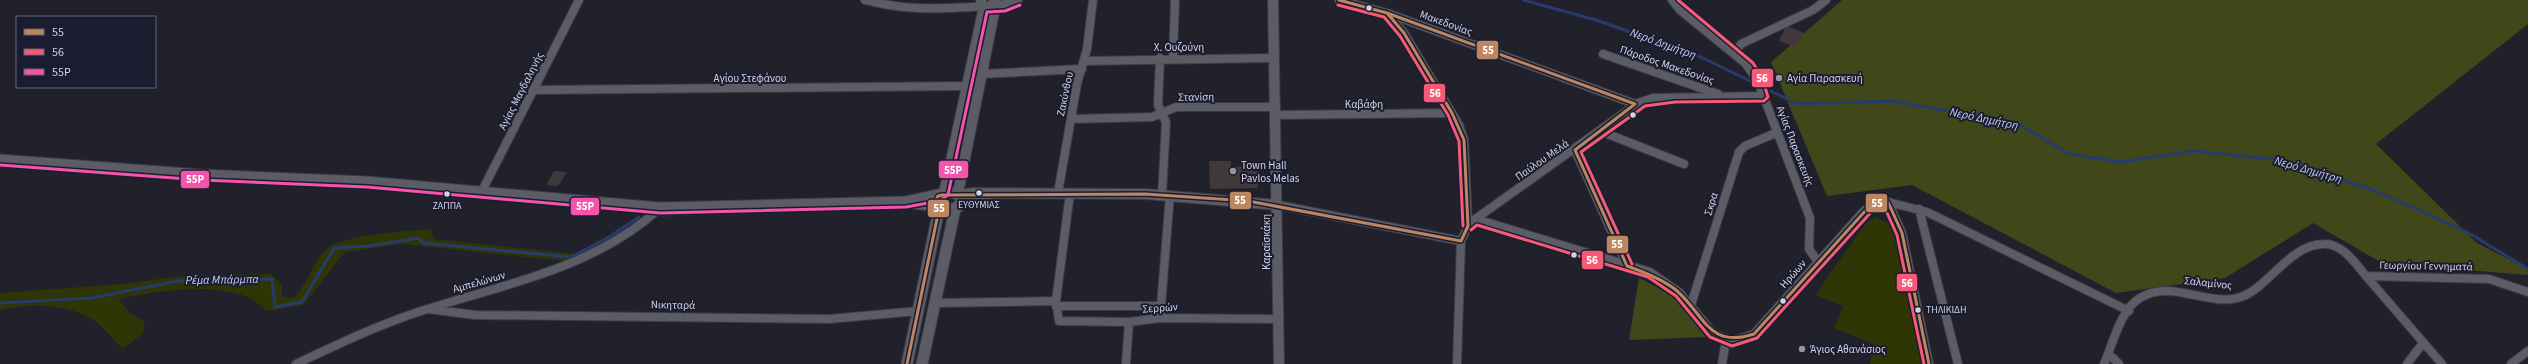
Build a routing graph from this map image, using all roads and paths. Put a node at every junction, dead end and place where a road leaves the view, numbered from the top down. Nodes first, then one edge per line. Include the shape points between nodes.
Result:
1 (579, 0) edge
2 (865, 0) edge
3 (1018, 0) edge
4 (1093, 0) edge
5 (1175, 0) edge
6 (1273, 0) edge
7 (1339, 0) edge
8 (1672, 0) edge
9 (1826, 0) edge
10 (982, 3) edge
11 (995, 3) edge
12 (1387, 14) junction
13 (1603, 54) dead end
14 (1734, 54) junction
15 (1160, 58) junction
16 (1173, 58) junction
17 (1274, 58) junction
18 (1084, 61) junction
19 (1082, 69) junction
20 (982, 74) junction
21 (967, 86) junction
22 (533, 90) junction
23 (1762, 92) junction
24 (1724, 96) junction
25 (1635, 104) junction
26 (1276, 111) junction
27 (1452, 113) junction
28 (1162, 115) junction
29 (1071, 119) junction
30 (1600, 131) junction
31 (1778, 132) junction
32 (1575, 150) junction
33 (0, 160) edge
34 (1684, 164) dead end
35 (482, 191) junction
36 (1058, 193) junction
37 (1070, 193) junction
38 (1166, 195) junction
39 (940, 201) junction
40 (958, 201) junction
41 (1888, 202) junction
42 (1278, 206) junction
43 (660, 208) junction
44 (1919, 209) junction
45 (1476, 219) junction
46 (1468, 226) junction
47 (1461, 241) junction
48 (1818, 262) junction
49 (1627, 266) junction
50 (2366, 276) junction
51 (2528, 292) edge
52 (935, 303) junction
53 (1056, 303) junction
54 (1691, 305) junction
55 (1162, 306) junction
56 (428, 309) junction
57 (918, 311) junction
58 (2129, 311) junction
59 (1160, 318) junction
60 (1278, 319) junction
61 (1129, 322) junction
62 (1726, 340) junction
63 (2423, 343) junction
64 (2528, 351) edge
65 (2109, 354) junction
66 (296, 364) edge
67 (907, 364) edge
68 (922, 364) edge
69 (1126, 364) edge
70 (1279, 364) edge
71 (1457, 364) edge
72 (1722, 364) edge
73 (1929, 364) edge
74 (1958, 364) edge
75 (2104, 364) edge
76 (2119, 364) edge
77 (2407, 364) edge
78 (2442, 364) edge
79 (2511, 364) edge

1 - 22 street, Αγίας Μαγδαληνής
2 - 10 street via 893,9 910,10
3 - 11 street
4 - 18 street, Ζακύνθου
5 - 16 street
6 - 17 street, Καραϊσκάκη
7 - 12 street, Μακεδονίας
8 - 14 street, Αγίας Παρασκευής via 1680,10
9 - 14 street via 1813,10 1741,44
10 - 11 street
10 - 21 street
11 - 20 street
12 - 25 street, Μακεδονίας
12 - 27 street via 1404,33
13 - 24 street, Πάροδος Μακεδονίας
14 - 23 street, Αγίας Παρασκευής via 1752,71
15 - 16 street, Χ. Ουζούνη
15 - 18 street, Χ. Ουζούνη
15 - 28 street via 1158,105
16 - 17 street, Χ. Ουζούνη
17 - 26 street, Καραϊσκάκη
18 - 19 street, Ζακύνθου
19 - 20 street
19 - 29 street, Ζακύνθου
20 - 40 street
21 - 22 street, Αγίου Στεφάνου
21 - 39 street
22 - 35 street, Αγίας Μαγδαληνής
23 - 24 street, Παύλου Μελά
23 - 31 street, Αγίας Παρασκευής
24 - 25 street, Παύλου Μελά via 1658,98
25 - 30 street, Παύλου Μελά
26 - 27 street, Καβάφη
26 - 28 street, Στανίση via 1176,108
26 - 42 street, Καραϊσκάκη
27 - 46 street via 1464,140
28 - 29 street, Στανίση
28 - 38 street via 1166,122
29 - 36 street, Ζακύνθου
30 - 32 street, Παύλου Μελά
30 - 34 street
31 - 48 street, Αγίας Παρασκευής via 1810,218 1810,253
31 - 54 street, Σκρα via 1742,148 1739,152
32 - 45 street, Παύλου Μελά
32 - 49 street
33 - 35 main road via 201,176 305,178
35 - 43 main road
36 - 37 street
36 - 40 street via 1000,193
37 - 38 street
37 - 53 street
38 - 42 street via 1242,200
38 - 55 street
39 - 40 main road
39 - 40 main road via 946,211
39 - 43 main road
39 - 57 main road
40 - 52 main road
41 - 44 street, Ηρώων
41 - 48 street, Ηρώων via 1876,203 1867,209
41 - 73 street via 1902,233
42 - 47 street
42 - 60 street, Καραϊσκάκη
43 - 56 street, Αμπελώνων via 636,229 588,256 541,274
44 - 58 street, Ηρώων via 1949,221
44 - 74 street
45 - 46 street, Παύλου Μελά
45 - 49 street
46 - 47 street, Παύλου Μελά
47 - 71 street, Παύλου Μελά
48 - 62 street, Ηρώων via 1754,334 1744,340
49 - 54 street via 1650,272 1666,282
50 - 51 street, Γεωργίου Γεννηματά via 2488,279
50 - 58 street, Σαλαμίνος via 2343,250 2319,242 2305,248 2244,296 2224,298 2167,291 2138,299
50 - 63 street, Γεωργίου Γεννηματά
52 - 53 street, Σερρών
52 - 68 main road
53 - 55 street, Σερρών
53 - 61 street, Σερρών via 1057,316 1062,322
54 - 62 street via 1713,332
55 - 59 street
56 - 57 street, Νικηταρά via 475,315 829,319 865,318 878,313
56 - 66 street, Αμπελώνων via 375,328
57 - 67 main road
58 - 65 street, Σαλαμίνος
59 - 60 street, Σερρών
59 - 61 street, Σερρών
60 - 70 street, Καραϊσκάκη
61 - 69 street
62 - 72 street
63 - 77 street
63 - 78 street, Γεωργίου Γεννηματά
64 - 79 street
65 - 75 street, Σαλαμίνος
65 - 76 street

